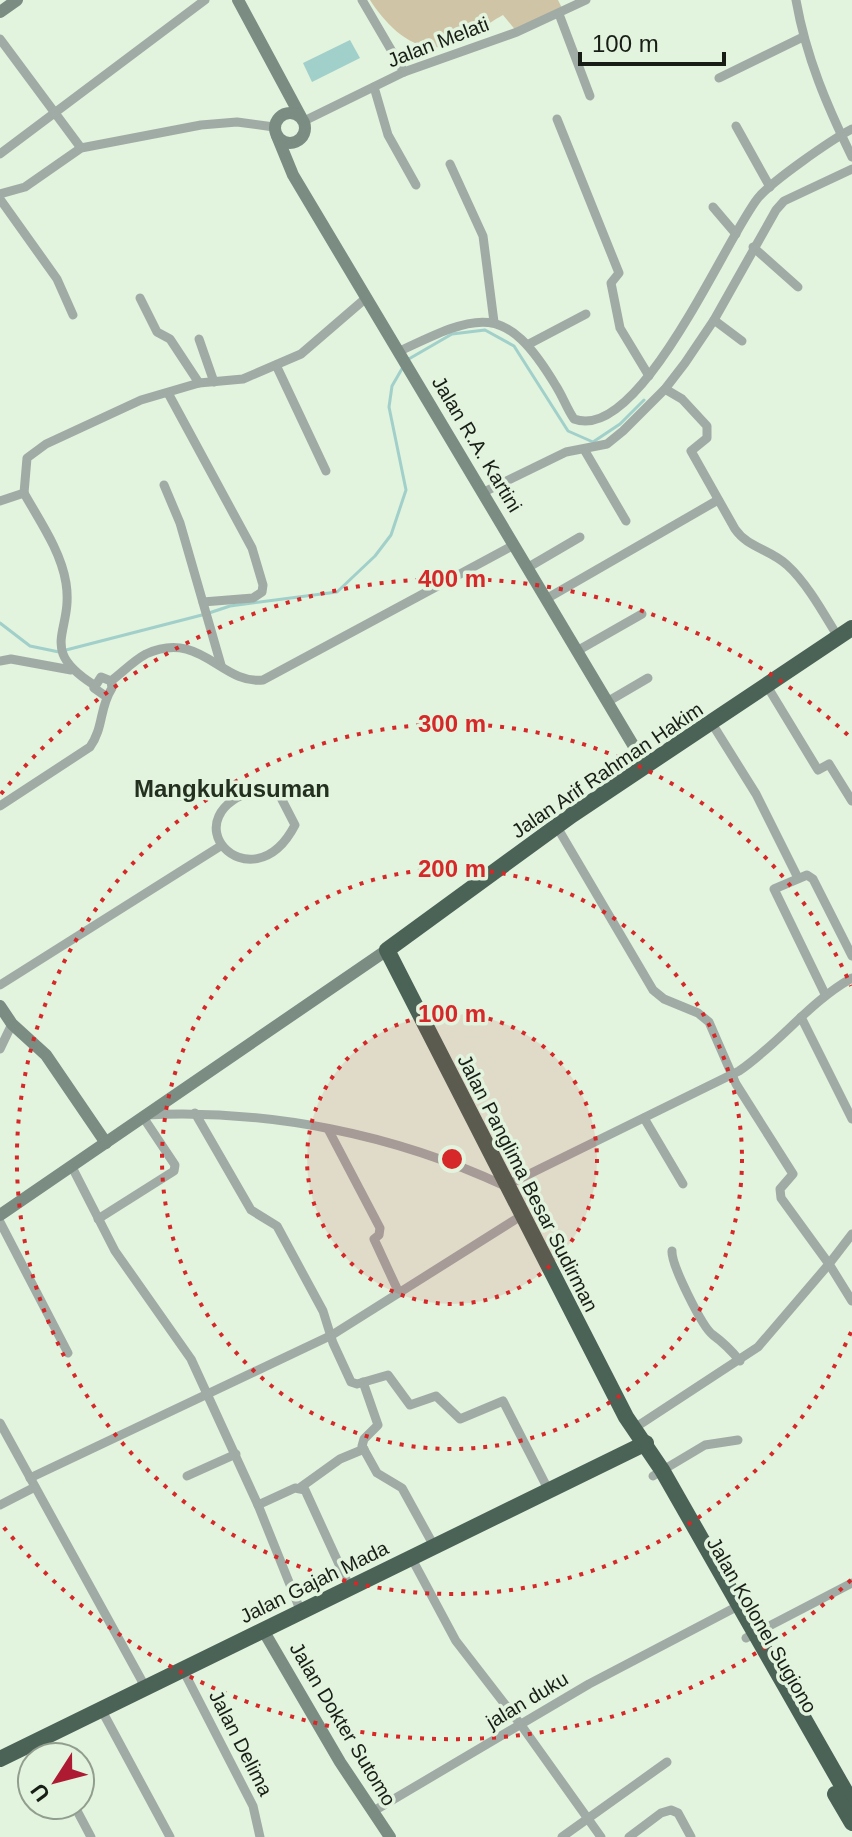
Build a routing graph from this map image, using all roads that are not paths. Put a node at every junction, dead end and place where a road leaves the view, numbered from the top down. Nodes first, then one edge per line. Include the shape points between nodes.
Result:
1 (17, 0) edge
2 (205, 0) edge
3 (238, 0) edge
4 (362, 0) edge
5 (586, 0) edge
6 (796, 0) edge
7 (0, 12) edge
8 (559, 14) junction
9 (803, 37) junction
10 (0, 39) edge
11 (404, 72) junction
12 (719, 78) dead end
13 (282, 79) junction
14 (374, 87) junction
15 (590, 96) dead end
16 (56, 112) junction
17 (302, 119) junction
18 (557, 119) dead end
19 (736, 126) dead end
20 (276, 128) junction
21 (852, 129) edge
22 (842, 137) junction
23 (300, 140) junction
24 (81, 148) junction
25 (0, 154) edge
26 (852, 157) edge
27 (450, 164) dead end
28 (852, 169) edge
29 (293, 175) junction
30 (416, 185) dead end
31 (770, 187) junction
32 (0, 196) edge
33 (713, 207) dead end
34 (736, 234) junction
35 (753, 247) junction
36 (798, 287) dead end
37 (140, 298) dead end
38 (366, 298) junction
39 (586, 314) dead end
40 (73, 315) dead end
41 (714, 320) junction
42 (494, 322) junction
43 (199, 339) dead end
44 (742, 341) dead end
45 (529, 344) junction
46 (399, 354) junction
47 (276, 365) junction
48 (649, 376) junction
49 (214, 382) junction
50 (199, 383) junction
51 (665, 389) junction
52 (168, 393) junction
53 (585, 451) junction
54 (326, 471) dead end
55 (164, 485) dead end
56 (24, 493) junction
57 (482, 493) junction
58 (718, 500) junction
59 (0, 501) edge
60 (626, 521) dead end
61 (580, 537) dead end
62 (514, 545) junction
63 (527, 568) junction
64 (546, 599) junction
65 (204, 606) junction
66 (642, 614) dead end
67 (846, 636) edge
68 (577, 651) junction
69 (0, 661) edge
70 (221, 665) junction
71 (73, 670) junction
72 (648, 678) dead end
73 (111, 681) junction
74 (94, 685) junction
75 (767, 686) junction
76 (104, 695) junction
77 (607, 702) junction
78 (711, 722) junction
79 (645, 765) junction
80 (852, 801) edge
81 (0, 806) edge
82 (557, 827) junction
83 (219, 847) junction
84 (798, 878) junction
85 (387, 950) junction
86 (852, 956) edge
87 (852, 978) edge
88 (0, 985) edge
89 (825, 994) junction
90 (0, 1006) edge
91 (801, 1017) junction
92 (12, 1024) junction
93 (0, 1049) edge
94 (731, 1075) junction
95 (195, 1113) junction
96 (144, 1116) junction
97 (644, 1118) junction
98 (852, 1119) edge
99 (328, 1129) junction
100 (106, 1143) junction
101 (72, 1167) junction
102 (683, 1184) dead end
103 (505, 1186) junction
104 (0, 1215) edge
105 (521, 1216) junction
106 (98, 1219) junction
107 (0, 1222) edge
108 (852, 1234) edge
109 (672, 1251) dead end
110 (829, 1264) junction
111 (399, 1293) junction
112 (852, 1301) edge
113 (332, 1335) junction
114 (68, 1353) dead end
115 (740, 1361) junction
116 (363, 1382) junction
117 (209, 1393) junction
118 (0, 1423) edge
119 (638, 1438) junction
120 (738, 1440) dead end
121 (364, 1449) junction
122 (236, 1454) junction
123 (658, 1473) junction
124 (187, 1476) dead end
125 (32, 1482) junction
126 (301, 1487) junction
127 (549, 1491) junction
128 (0, 1505) edge
129 (258, 1505) junction
130 (434, 1546) junction
131 (411, 1557) junction
132 (852, 1583) edge
133 (350, 1588) junction
134 (735, 1607) junction
135 (301, 1612) junction
136 (263, 1630) junction
137 (751, 1636) junction
138 (182, 1668) junction
139 (141, 1689) junction
140 (101, 1709) junction
141 (521, 1725) junction
142 (40, 1740) joint
143 (0, 1759) edge
144 (667, 1762) dead end
145 (852, 1803) edge
146 (372, 1812) junction
147 (589, 1818) junction
148 (852, 1823) edge
149 (170, 1837) edge
150 (260, 1837) edge
151 (390, 1837) edge
152 (562, 1837) edge
153 (601, 1837) edge
154 (629, 1837) edge
155 (691, 1837) edge

1 - 7 street
2 - 16 street
3 - 13 street
4 - 11 street
5 - 8 street, Jalan Melati
6 - 9 street
8 - 11 street, Jalan Melati
8 - 15 street
9 - 12 street
9 - 22 street
10 - 16 street
11 - 14 street, Jalan Melati
13 - 17 street
13 - 20 street via 284,105
14 - 17 street, Jalan Melati
14 - 30 street via 388,135
16 - 24 street
16 - 25 street
17 - 20 street via 287,112
17 - 23 street via 305,131
18 - 48 street via 619,273 611,283 620,328
19 - 31 street
20 - 23 street via 290,143
20 - 24 street via 237,122 201,125
20 - 29 street, Jalan R.A. Kartini
21 - 22 street
22 - 26 street
22 - 31 street
23 - 29 street
24 - 32 street via 25,187
27 - 42 street via 483,236
28 - 35 street via 784,201
29 - 38 street, Jalan R.A. Kartini
31 - 34 street
32 - 40 street via 57,279
33 - 34 street
34 - 48 street via 670,350
35 - 36 street
35 - 41 street
37 - 50 street via 157,332 170,339
38 - 46 street, Jalan R.A. Kartini
38 - 47 street via 313,347
39 - 45 street
41 - 44 street
41 - 51 street
42 - 45 street via 507,325
42 - 46 street via 458,325
43 - 49 street
45 - 48 street via 570,414 582,422 602,418
46 - 57 street, Jalan R.A. Kartini
47 - 49 street via 243,379
47 - 54 street
49 - 50 street
50 - 52 street
51 - 53 street via 607,444
51 - 58 street via 707,426 707,438 690,448
52 - 56 street via 120,408 31,453 24,463
52 - 65 street via 252,548 263,585 253,598
53 - 57 street via 566,452
53 - 60 street
55 - 65 street
56 - 59 street
56 - 71 street via 66,582 68,604 59,643
57 - 62 street, Jalan R.A. Kartini
58 - 64 street
58 - 67 street via 743,540 790,567
61 - 63 street
62 - 63 street, Jalan R.A. Kartini
62 - 70 street via 263,680 240,677
63 - 64 street, Jalan R.A. Kartini
64 - 68 street, Jalan R.A. Kartini
65 - 70 street
66 - 68 street
67 - 75 highway, Jalan Arif Rahman Hakim
68 - 77 street, Jalan R.A. Kartini
69 - 71 street
70 - 73 street via 188,649 164,650 140,658
71 - 74 street
72 - 77 street
73 - 74 street via 101,677
73 - 76 street via 111,692
74 - 76 street
75 - 78 highway, Jalan Arif Rahman Hakim
75 - 80 street via 818,770 829,764
76 - 81 street via 90,747
77 - 79 street, Jalan R.A. Kartini
78 - 79 highway, Jalan Arif Rahman Hakim
78 - 84 street via 756,794
79 - 82 highway, Jalan Arif Rahman Hakim
82 - 85 highway, Jalan Arif Rahman Hakim
82 - 94 street via 653,990 705,1017
83 - 83 street via 251,859 270,851 295,825 286,803 269,789 238,798 220,817
83 - 88 street
84 - 86 street via 813,879
84 - 89 street via 773,891
85 - 96 street
85 - 103 highway, Jalan Panglima Besar Sudirman
87 - 89 street
89 - 91 street
90 - 92 street
91 - 94 street
91 - 98 street
92 - 93 street
92 - 100 street via 46,1055
94 - 97 street
94 - 110 street via 793,1174 780,1189 781,1198
95 - 96 street
95 - 99 street
95 - 113 street via 251,1210 277,1226
96 - 100 street
96 - 106 street via 174,1171
97 - 102 street
97 - 103 street
99 - 103 street via 450,1160
99 - 111 street via 381,1230 374,1239
100 - 101 street
101 - 104 street
101 - 106 street
103 - 105 highway, Jalan Panglima Besar Sudirman
105 - 111 street
105 - 119 highway, Jalan Panglima Besar Sudirman
106 - 117 street
107 - 114 street
108 - 110 street
109 - 115 street via 711,1333
110 - 112 street
110 - 115 street
111 - 113 street
113 - 116 street via 347,1377
113 - 117 street
115 - 119 street
116 - 121 street via 378,1425 364,1439
116 - 127 street via 388,1375 410,1405 436,1396 460,1419 503,1401
117 - 122 street
117 - 125 street
118 - 125 street
119 - 123 highway, Jalan Panglima Besar Sudirman
119 - 127 highway, Jalan Gajah Mada
120 - 123 street via 711,1443
121 - 126 street
121 - 130 street via 377,1473 402,1488
122 - 124 street
122 - 129 street
123 - 134 highway, Jalan Panglima Besar Sudirman
125 - 128 street
125 - 139 street via 142,1681
126 - 129 street
126 - 133 street
127 - 130 highway, Jalan Gajah Mada
129 - 135 street
130 - 131 highway, Jalan Gajah Mada
131 - 133 highway, Jalan Gajah Mada
131 - 141 street via 456,1641
132 - 137 street
133 - 135 highway, Jalan Gajah Mada
134 - 137 highway, Jalan Panglima Besar Sudirman
134 - 141 street, jalan duku
135 - 136 highway, Jalan Gajah Mada
136 - 138 highway, Jalan Gajah Mada
136 - 146 street, Jalan Dokter Sutomo
137 - 145 highway
137 - 148 highway, Jalan Kolonel Sugiono
138 - 139 highway, Jalan Gajah Mada
138 - 150 street, Jalan Delima via 253,1806
139 - 140 highway, Jalan Gajah Mada
140 - 142 highway, Jalan Gajah Mada
140 - 149 street
141 - 146 street, jalan duku
141 - 147 street
142 - 143 highway, Jalan Gajah Mada
144 - 147 street
146 - 151 street, Jalan Dokter Sutomo
147 - 152 street
147 - 153 street
154 - 155 street via 671,1810

